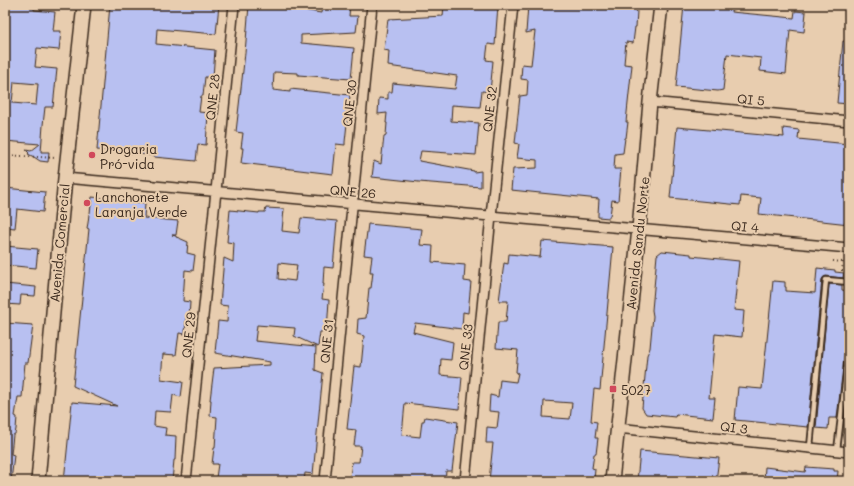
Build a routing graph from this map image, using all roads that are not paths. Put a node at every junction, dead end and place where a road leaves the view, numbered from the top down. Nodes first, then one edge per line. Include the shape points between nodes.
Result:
1 (84, 5) edge
2 (234, 5) edge
3 (372, 5) edge
4 (513, 5) edge
5 (661, 5) edge
6 (650, 102) junction
7 (849, 121) edge
8 (65, 178) junction
9 (216, 191) junction
10 (352, 204) junction
11 (491, 216) junction
12 (639, 229) junction
13 (849, 248) edge
14 (849, 282) edge
15 (849, 351) edge
16 (617, 428) junction
17 (810, 447) junction
18 (837, 450) junction
19 (849, 452) edge
20 (38, 481) edge
21 (186, 481) edge
22 (325, 481) edge
23 (465, 481) edge
24 (612, 481) edge

1 - 8 main road, Avenida Comercial
2 - 9 street, QNE 28
3 - 10 street, QNE 30
4 - 11 street, QNE 32
5 - 6 main road, Avenida Sandu Norte
6 - 7 street, QI 5
6 - 12 main road, Avenida Sandu Norte
8 - 9 street, QNE 26
8 - 20 main road, Avenida Comercial
9 - 10 street, QNE 26
9 - 21 street, QNE 29
10 - 11 street, QNE 26
10 - 22 street, QNE 31
11 - 12 street, QNE 26
11 - 23 street, QNE 33
12 - 13 street, QI 4
12 - 16 main road, Avenida Sandu Norte
14 - 17 lane via 826,280
15 - 18 lane
16 - 17 street, QI 3
16 - 24 main road, Avenida Sandu Norte
17 - 18 street, QI 3
18 - 19 street, QI 3

